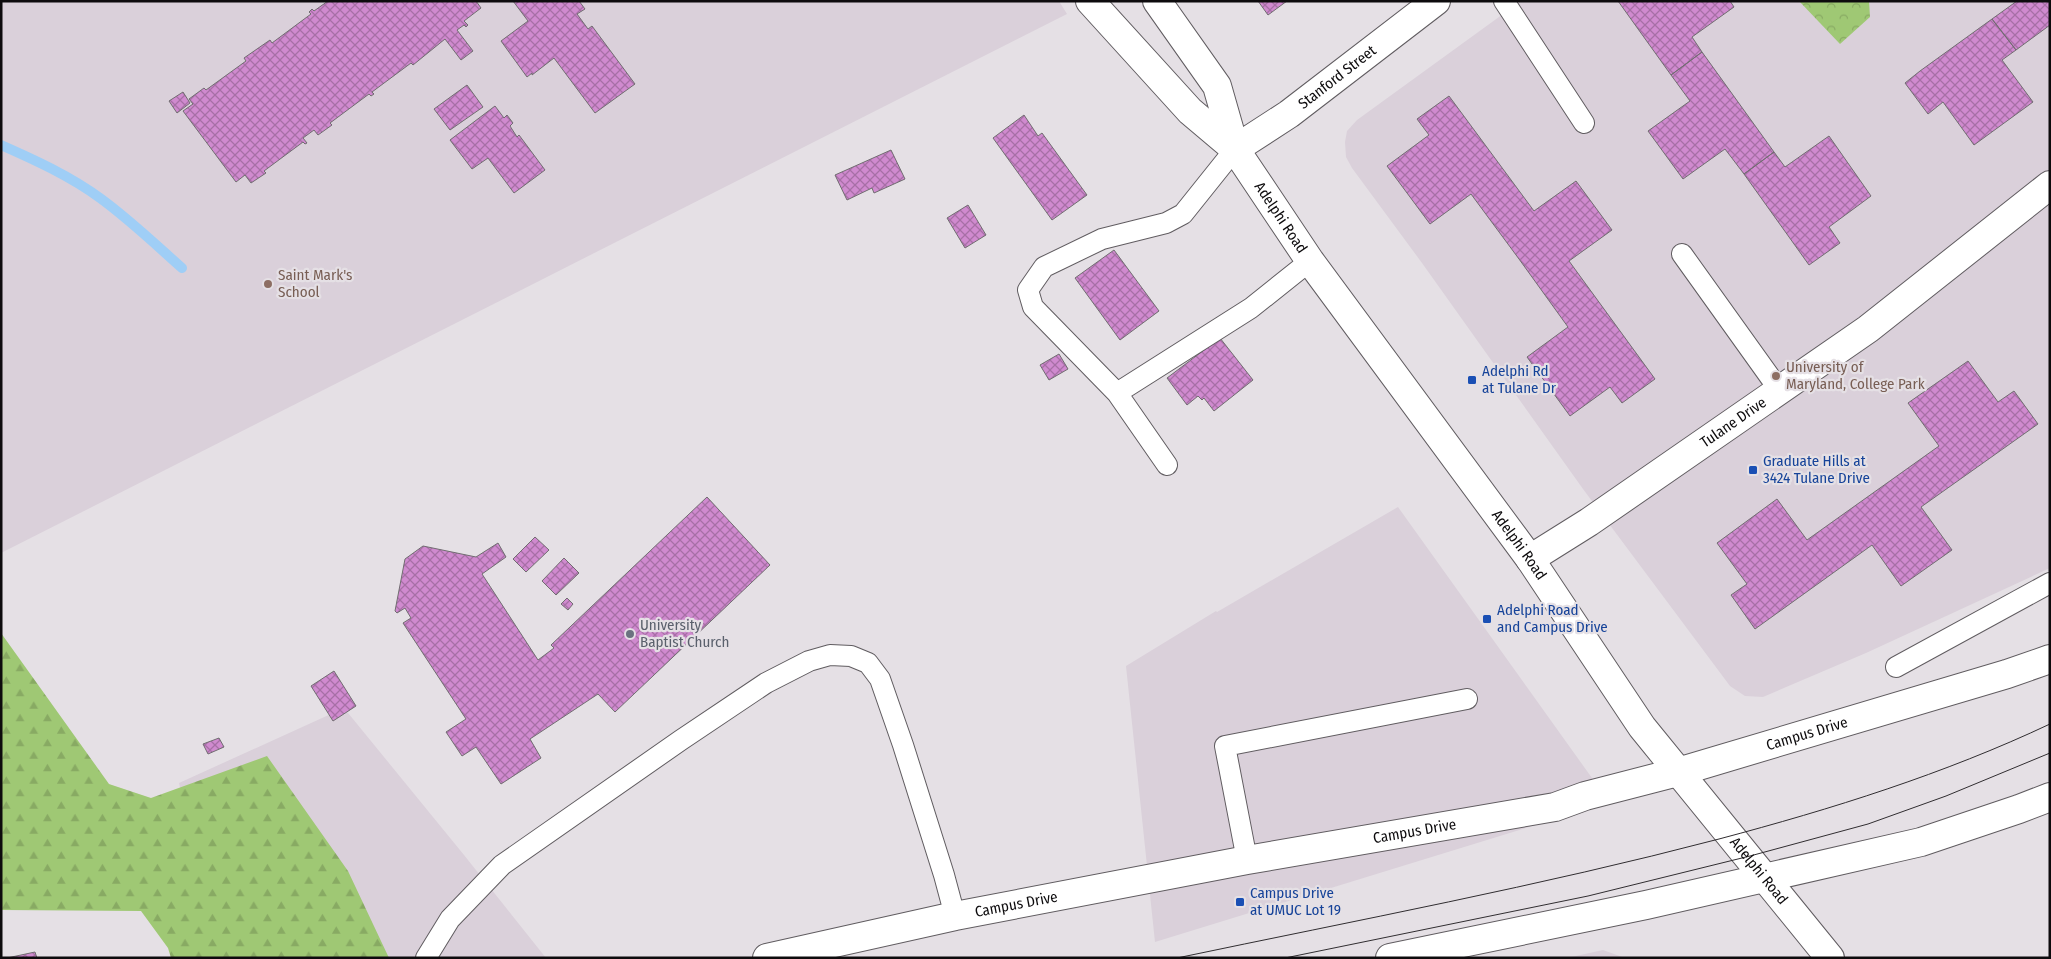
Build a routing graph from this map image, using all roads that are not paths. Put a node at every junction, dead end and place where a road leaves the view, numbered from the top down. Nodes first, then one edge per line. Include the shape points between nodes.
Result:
1 (1090, 1) edge
2 (1157, 1) edge
3 (1436, 1) edge
4 (1504, 1) edge
5 (1584, 123) dead end
6 (1234, 149) junction
7 (2050, 185) edge
8 (1682, 254) dead end
9 (1310, 261) junction
10 (1780, 392) junction
11 (1117, 393) junction
12 (1167, 465) dead end
13 (1530, 559) junction
14 (2050, 583) edge
15 (2050, 659) edge
16 (1896, 667) dead end
17 (1467, 699) dead end
18 (1678, 772) junction
19 (2050, 797) edge
20 (1247, 860) junction
21 (1766, 877) junction
22 (955, 916) junction
23 (426, 958) edge
24 (767, 958) edge
25 (1390, 958) edge
26 (1830, 958) edge

1 - 6 street, Adelphi Road via 1190,111
2 - 6 street, Adelphi Road via 1217,86
3 - 6 street, Stanford Street via 1289,114
4 - 5 lane
6 - 9 street, Adelphi Road
6 - 11 lane via 1183,214 1166,223 1102,239 1044,267 1028,290 1033,307
7 - 10 street, Tulane Drive via 1868,329
8 - 10 lane
9 - 11 lane via 1251,308
9 - 13 street, Adelphi Road
10 - 13 street, Tulane Drive
11 - 12 lane
13 - 18 street, Adelphi Road via 1642,728
14 - 16 lane
15 - 18 street, Campus Drive
17 - 20 lane via 1225,746
18 - 20 street, Campus Drive via 1555,806
18 - 21 street, Adelphi Road
19 - 21 street via 1921,842
20 - 22 street, Campus Drive
21 - 25 street
21 - 26 street, Adelphi Road
22 - 23 lane via 901,737 880,680 868,663 851,656 830,655 810,661 766,683 502,865 450,919
22 - 24 street, Campus Drive

